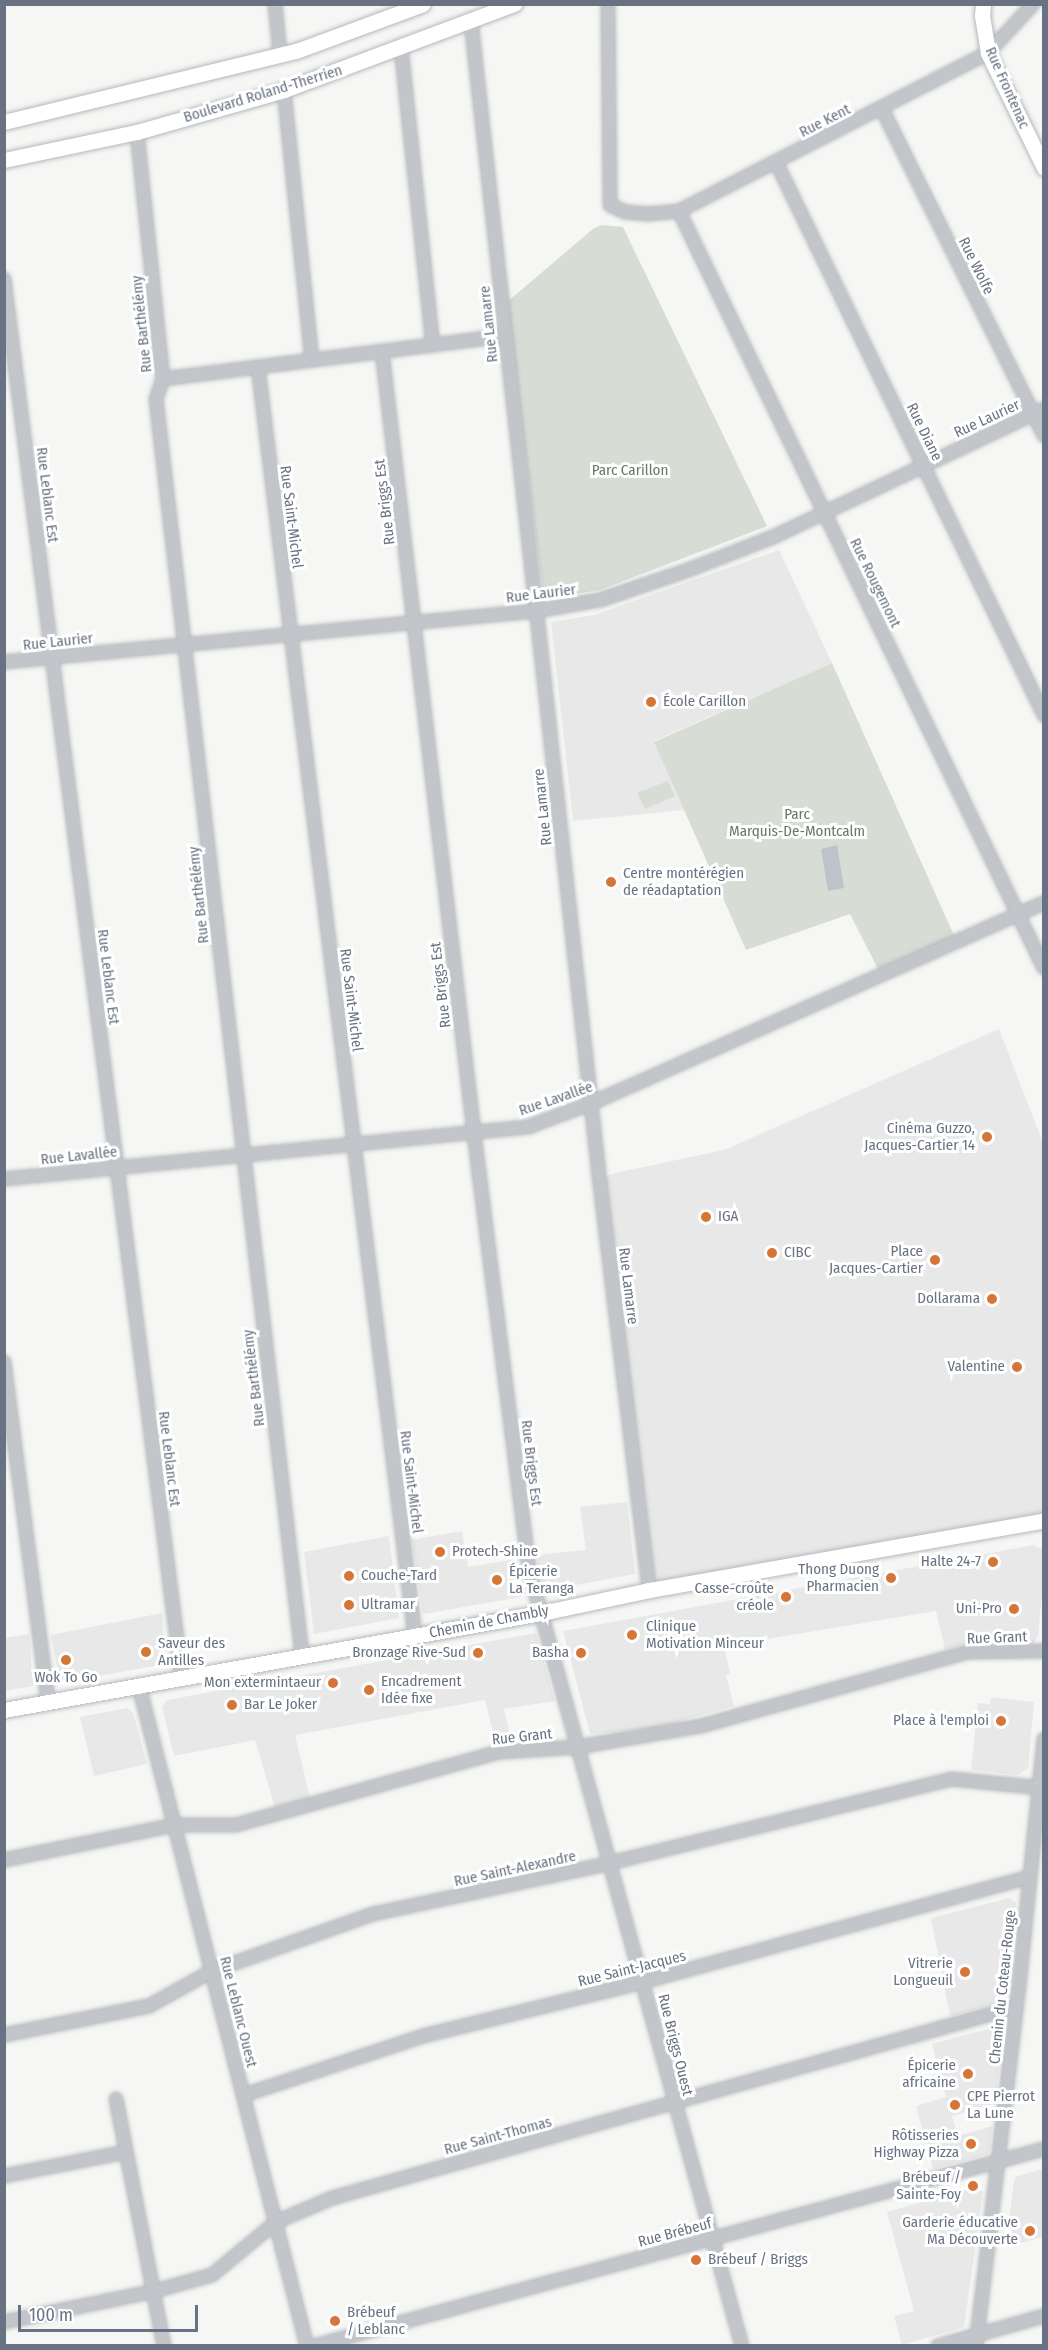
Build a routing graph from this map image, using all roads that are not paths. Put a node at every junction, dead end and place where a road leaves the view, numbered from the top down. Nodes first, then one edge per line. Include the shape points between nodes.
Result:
1 (275, 4) edge
2 (423, 4) edge
3 (514, 4) edge
4 (608, 4) edge
5 (983, 4) edge
6 (1034, 4) edge
7 (405, 8) edge
8 (471, 21) junction
9 (401, 47) junction
10 (988, 53) junction
11 (280, 54) junction
12 (284, 90) junction
13 (882, 109) junction
14 (4, 122) edge
15 (137, 132) junction
16 (4, 160) edge
17 (776, 162) junction
18 (1044, 168) edge
19 (679, 211) junction
20 (4, 279) edge
21 (505, 336) junction
22 (433, 345) junction
23 (382, 351) junction
24 (312, 360) junction
25 (258, 367) junction
26 (163, 379) junction
27 (1038, 412) edge
28 (1044, 436) edge
29 (924, 466) junction
30 (824, 513) junction
31 (536, 611) junction
32 (414, 621) junction
33 (291, 634) junction
34 (186, 644) junction
35 (52, 657) junction
36 (4, 662) edge
37 (1044, 715) edge
38 (1044, 903) edge
39 (1018, 914) junction
40 (1044, 968) edge
41 (592, 1103) junction
42 (474, 1133) junction
43 (354, 1144) junction
44 (243, 1155) junction
45 (117, 1168) junction
46 (4, 1179) edge
47 (4, 1362) edge
48 (1044, 1521) edge
49 (649, 1590) junction
50 (541, 1612) junction
51 (415, 1636) junction
52 (1044, 1651) edge
53 (302, 1656) junction
54 (182, 1678) junction
55 (140, 1686) junction
56 (48, 1702) junction
57 (4, 1710) edge
58 (1044, 1738) edge
59 (578, 1748) junction
60 (1042, 1787) edge
61 (176, 1825) junction
62 (4, 1860) edge
63 (610, 1863) junction
64 (1029, 1877) junction
65 (212, 1971) junction
66 (644, 1982) junction
67 (1016, 2007) junction
68 (4, 2035) edge
69 (244, 2095) junction
70 (116, 2099) dead end
71 (674, 2103) junction
72 (1044, 2149) edge
73 (126, 2152) junction
74 (999, 2161) junction
75 (4, 2176) edge
76 (276, 2222) junction
77 (712, 2239) junction
78 (154, 2291) junction
79 (1044, 2316) edge
80 (4, 2322) edge
81 (976, 2340) edge
82 (164, 2346) edge
83 (307, 2346) edge
84 (314, 2346) edge
85 (742, 2346) edge
86 (938, 2346) edge

1 - 11 street
2 - 7 main road, Boulevard Roland-Therrien
3 - 8 main road, Boulevard Roland-Therrien
4 - 19 street, Rue Kent via 610,205 625,212 646,214
5 - 10 main road, Rue Frontenac
6 - 10 street, Rue Kent
7 - 11 main road, Boulevard Roland-Therrien via 320,44
8 - 9 main road, Boulevard Roland-Therrien
8 - 21 street, Rue Lamarre
9 - 12 main road, Boulevard Roland-Therrien
9 - 22 street
10 - 13 street, Rue Kent
10 - 18 main road, Rue Frontenac
11 - 14 main road, Boulevard Roland-Therrien
12 - 15 main road, Boulevard Roland-Therrien
12 - 24 street
13 - 17 street, Rue Kent
13 - 27 street, Rue Wolfe
15 - 16 main road, Boulevard Roland-Therrien
15 - 26 street, Rue Barthélémy
17 - 19 street, Rue Kent
17 - 29 street, Rue Diane
19 - 30 street, Rue Rougemont
20 - 35 street, Rue Leblanc Est
21 - 22 street
21 - 31 street, Rue Lamarre
22 - 23 street
23 - 24 street
23 - 32 street, Rue Briggs Est
24 - 25 street
25 - 26 street
25 - 33 street, Rue Saint-Michel
26 - 34 street, Rue Barthélémy via 156,399
27 - 28 street, Rue Wolfe
27 - 29 street, Rue Laurier
29 - 30 street, Rue Laurier
29 - 37 street, Rue Diane
30 - 31 street, Rue Laurier via 691,569 600,600
30 - 39 street, Rue Rougemont
31 - 32 street, Rue Laurier
31 - 41 street, Rue Lamarre
32 - 33 street, Rue Laurier
32 - 42 street, Rue Briggs Est
33 - 34 street, Rue Laurier
33 - 43 street, Rue Saint-Michel
34 - 35 street, Rue Laurier
34 - 44 street, Rue Barthélémy
35 - 36 street, Rue Laurier
35 - 45 street, Rue Leblanc Est
38 - 39 street, Rue Lavallée
39 - 40 street, Rue Rougemont
39 - 41 street, Rue Lavallée
41 - 42 street, Rue Lavallée via 528,1127
41 - 49 street, Rue Lamarre
42 - 43 street, Rue Lavallée
42 - 50 street, Rue Briggs Est via 529,1569
43 - 44 street, Rue Lavallée
43 - 51 street, Rue Saint-Michel
44 - 45 street, Rue Lavallée
44 - 53 street, Rue Barthélémy
45 - 46 street, Rue Lavallée
45 - 54 street, Rue Leblanc Est
47 - 56 street
48 - 49 main road, Chemin de Chambly
49 - 50 main road, Chemin de Chambly
50 - 51 main road, Chemin de Chambly
50 - 59 street, Rue Briggs Ouest
51 - 53 main road, Chemin de Chambly
52 - 59 street, Rue Grant via 967,1652 701,1726
53 - 54 main road, Chemin de Chambly
54 - 55 main road, Chemin de Chambly
55 - 56 main road, Chemin de Chambly
55 - 61 street, Rue Leblanc Ouest
56 - 57 main road, Chemin de Chambly
58 - 60 street, Chemin du Coteau-Rouge
59 - 61 street, Rue Grant via 500,1752 236,1825
59 - 63 street, Rue Briggs Ouest
60 - 63 street, Rue Saint-Alexandre via 951,1779
60 - 64 street, Chemin du Coteau-Rouge
61 - 62 street, Rue Grant
61 - 65 street, Rue Leblanc Ouest
63 - 65 street, Rue Saint-Alexandre via 373,1914
63 - 66 street, Rue Briggs Ouest
64 - 66 street, Rue Saint-Jacques
64 - 67 street, Chemin du Coteau-Rouge
65 - 68 street, Rue Saint-Alexandre via 149,2006
65 - 69 street, Rue Leblanc Ouest
66 - 69 street, Rue Saint-Jacques via 423,2036
66 - 71 street, Rue Briggs Ouest
67 - 71 street, Rue Saint-Thomas
67 - 74 street, Chemin du Coteau-Rouge
69 - 76 street, Rue Leblanc Ouest
70 - 73 street
71 - 76 street, Rue Saint-Thomas via 332,2198
71 - 77 street, Rue Briggs Ouest
72 - 74 street, Rue Brébeuf
73 - 75 street
73 - 78 street
74 - 77 street, Rue Brébeuf
74 - 81 street, Chemin du Coteau-Rouge
76 - 78 street, Rue Saint-Thomas via 212,2275
76 - 83 street, Rue Leblanc Ouest
77 - 84 street, Rue Brébeuf
77 - 85 street, Rue Briggs Ouest
78 - 80 street, Rue Saint-Thomas
78 - 82 street
79 - 81 street
81 - 86 street

